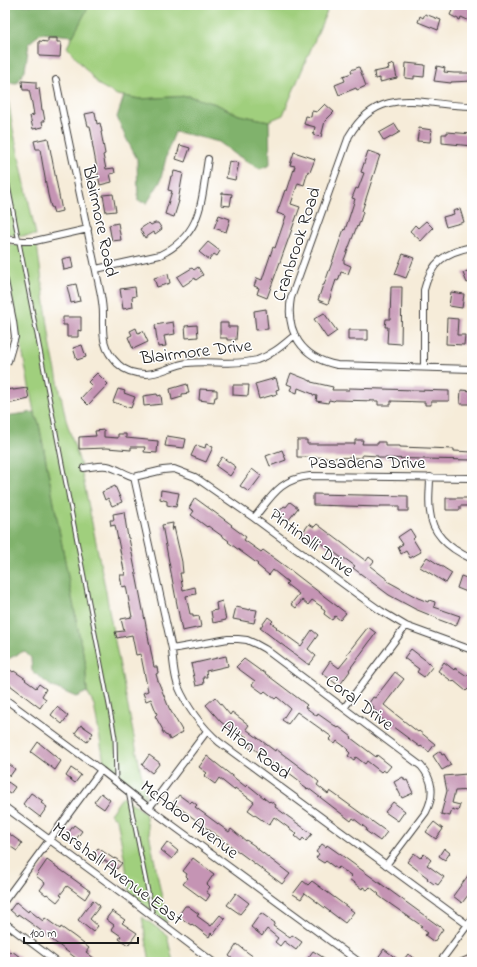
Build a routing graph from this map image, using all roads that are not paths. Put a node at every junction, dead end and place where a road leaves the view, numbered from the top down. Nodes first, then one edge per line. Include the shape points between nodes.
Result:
1 (56, 80) dead end
2 (472, 106) edge
3 (208, 159) dead end
4 (5, 170) edge
5 (88, 229) junction
6 (5, 239) edge
7 (18, 241) junction
8 (472, 247) edge
9 (96, 269) junction
10 (5, 281) edge
11 (295, 335) junction
12 (8, 361) dead end
13 (118, 365) joint
14 (424, 367) junction
15 (472, 368) edge
16 (84, 468) dead end
17 (134, 477) junction
18 (430, 477) junction
19 (472, 478) edge
20 (254, 518) junction
21 (472, 559) edge
22 (406, 626) junction
23 (172, 649) junction
24 (472, 650) edge
25 (5, 698) edge
26 (344, 708) junction
27 (207, 731) junction
28 (101, 770) junction
29 (116, 782) junction
30 (128, 792) junction
31 (5, 807) edge
32 (149, 808) junction
33 (49, 840) junction
34 (386, 865) junction
35 (5, 900) edge
36 (154, 918) junction
37 (472, 919) edge
38 (5, 923) edge
39 (470, 927) edge
40 (57, 962) edge
41 (213, 962) edge
42 (359, 962) edge
43 (440, 962) edge

1 - 5 street, Blairmore Road
2 - 11 street, Cranbrook Road via 397,101 369,112 354,126 291,298 290,318
3 - 9 street via 201,205 186,236 177,245 160,255
4 - 7 lane
5 - 7 street via 35,241
5 - 9 street, Blairmore Road
6 - 7 street
7 - 29 lane via 113,726
8 - 14 street via 453,251 444,256 427,280 424,290
9 - 13 street, Blairmore Road via 103,313 104,344
10 - 12 street via 15,337
11 - 13 street, Blairmore Drive via 276,351 248,362 185,363 145,374 127,371
11 - 14 street, Cranbrook Road via 301,346 309,353 327,363
14 - 15 street, Cranbrook Road
16 - 17 street via 107,466
17 - 20 street, Pintinalli Drive via 174,469 195,477
17 - 23 street, Alton Road
18 - 19 street, Pasadena Drive
18 - 20 street, Pasadena Drive via 300,477 276,490
18 - 21 street via 430,514 435,528 449,546
20 - 22 street, Pintinalli Drive via 357,594
22 - 24 street, Pintinalli Drive
22 - 26 street
23 - 26 street, Coral Drive via 228,639 246,640 265,649
23 - 27 street, Alton Road via 178,686 187,704
25 - 28 street, McAdoo Avenue
26 - 34 street, Coral Drive via 421,766 430,780 432,797 426,812
27 - 32 street
27 - 34 street, Alton Road
28 - 29 street, McAdoo Avenue
28 - 33 street
29 - 30 street, McAdoo Avenue
30 - 32 street, McAdoo Avenue
30 - 36 lane
31 - 33 street, Marshall Avenue East
32 - 42 street, McAdoo Avenue
33 - 35 street
33 - 36 street, Marshall Avenue East
34 - 39 street, Alton Road
36 - 41 street, Marshall Avenue East
37 - 39 street
38 - 40 street
39 - 43 street

